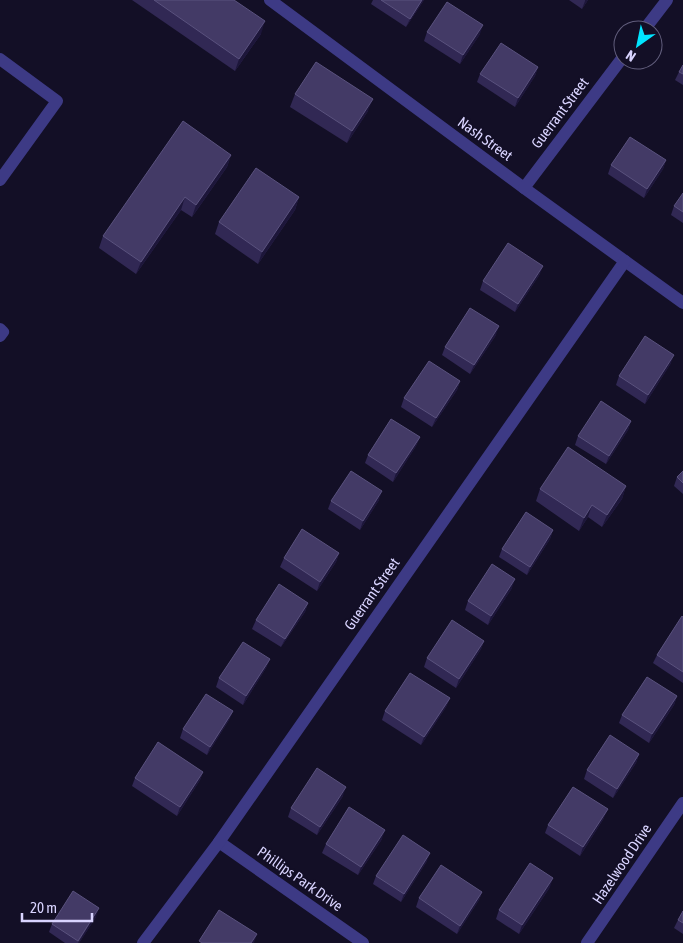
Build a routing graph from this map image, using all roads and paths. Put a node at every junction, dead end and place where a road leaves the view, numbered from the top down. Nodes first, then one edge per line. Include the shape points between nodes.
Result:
1 (270, 0) edge
2 (667, 0) edge
3 (652, 20) edge
4 (0, 59) edge
5 (613, 70) edge
6 (0, 180) edge
7 (524, 188) junction
8 (625, 261) junction
9 (683, 303) edge
10 (0, 330) edge
11 (0, 336) edge
12 (683, 803) edge
13 (219, 842) junction
14 (143, 943) edge
15 (363, 943) edge
16 (587, 943) edge

1 - 7 street, Nash Street
2 - 3 street
4 - 6 street via 57,101
5 - 7 street, Guerrant Street
7 - 8 street, Nash Street
8 - 9 street, Nash Street
8 - 13 street, Guerrant Street
10 - 11 street via 3,332
12 - 16 street, Hazelwood Drive
13 - 14 street, Guerrant Street
13 - 15 street, Phillips Park Drive

